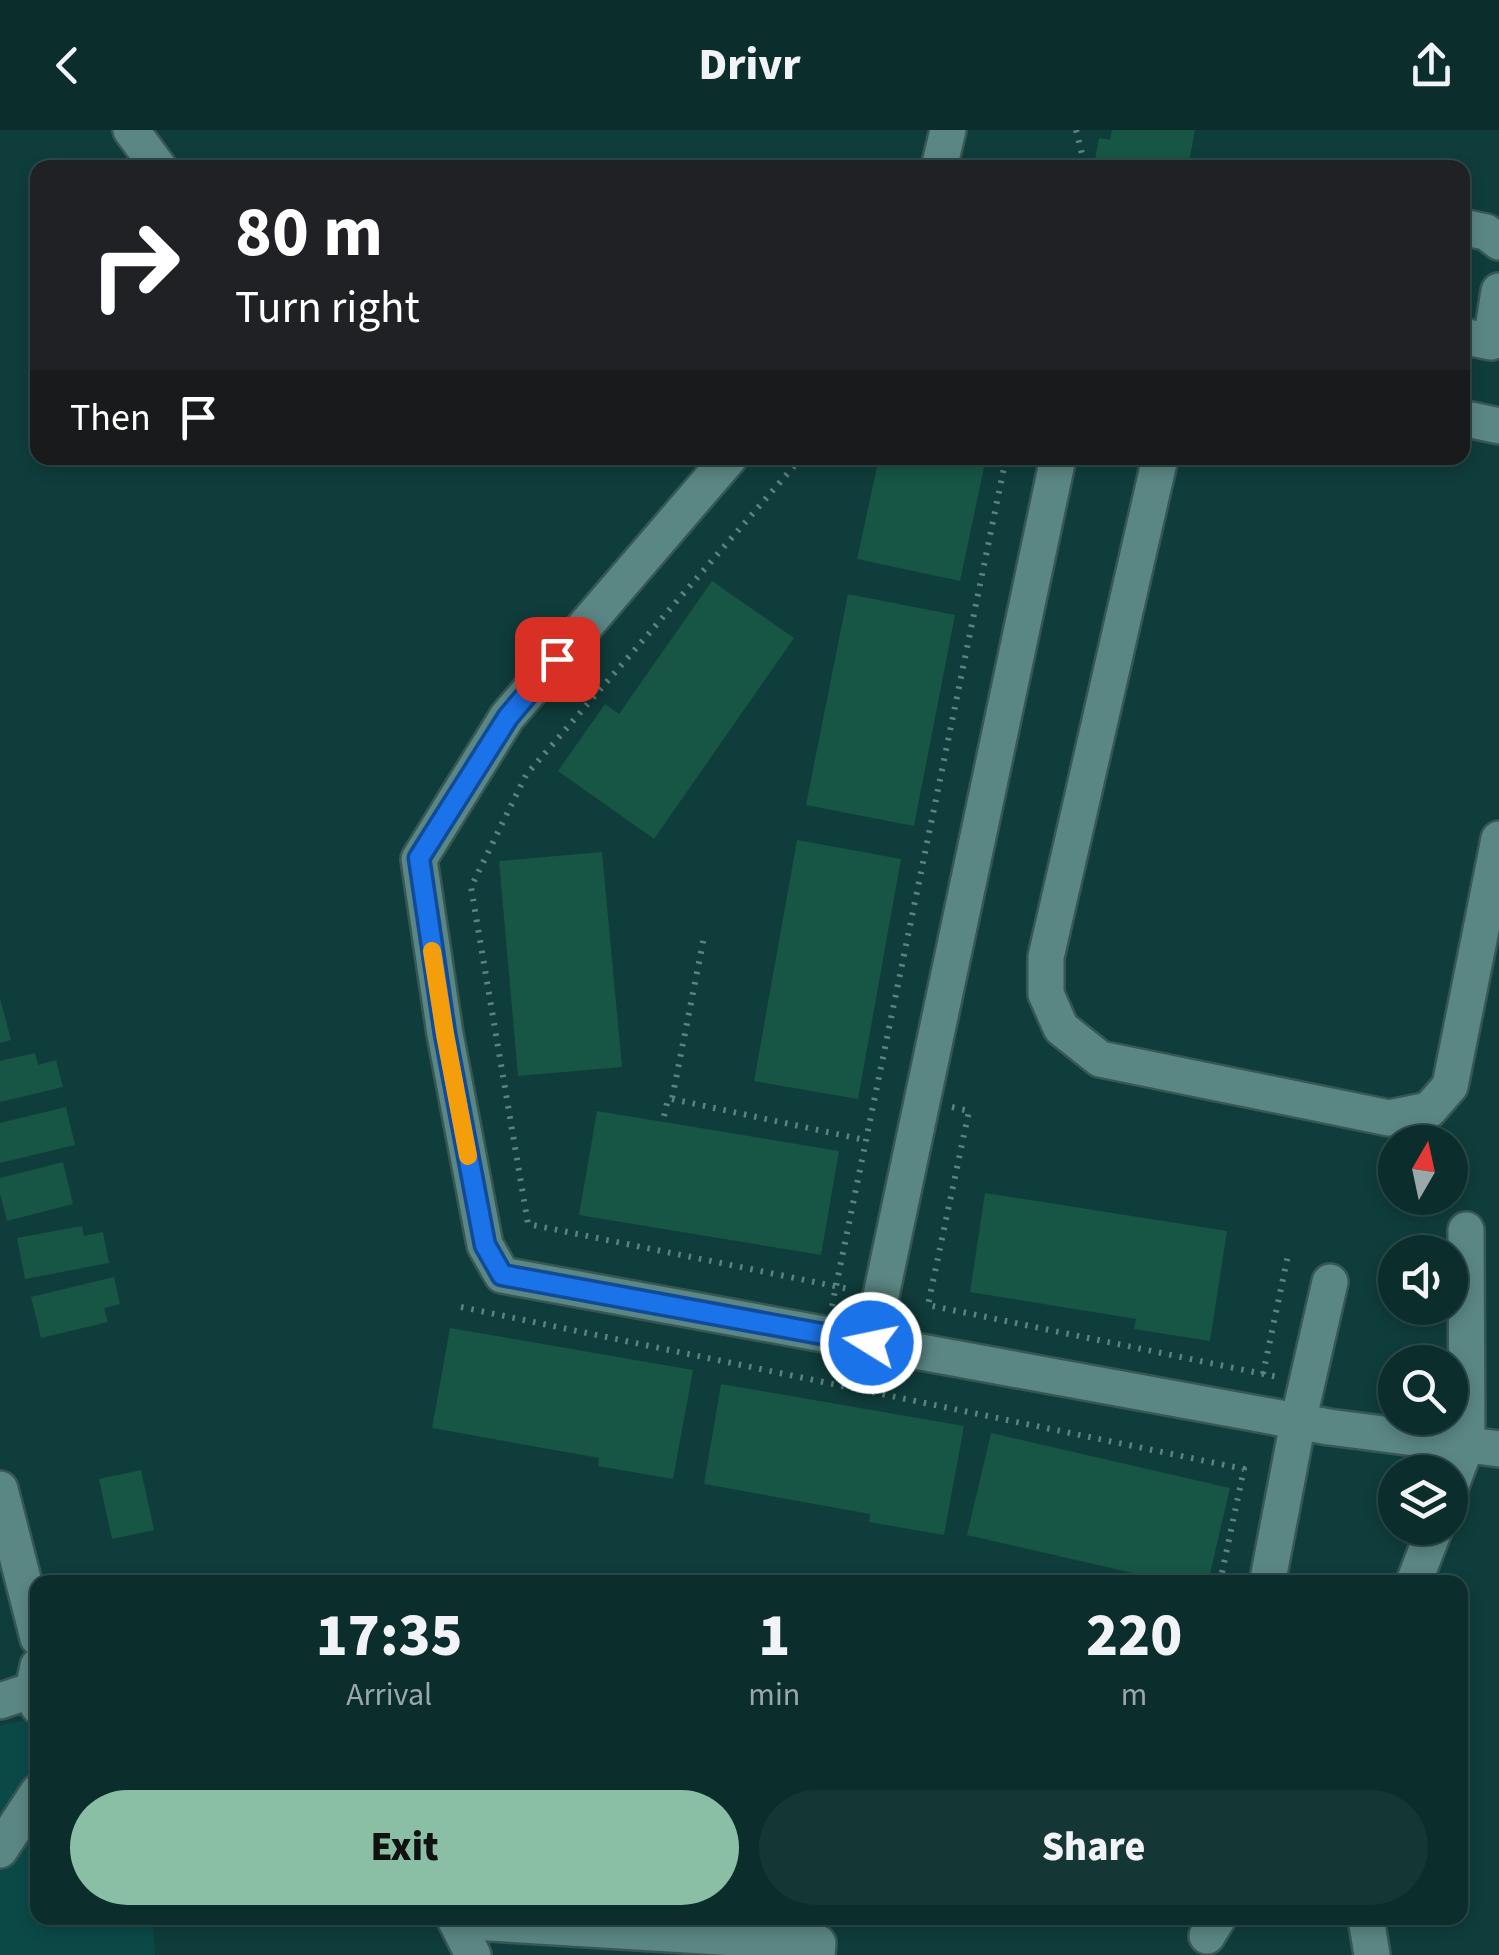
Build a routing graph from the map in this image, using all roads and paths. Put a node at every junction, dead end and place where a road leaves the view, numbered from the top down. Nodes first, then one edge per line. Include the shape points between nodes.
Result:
1 (131, 130) edge
2 (948, 130) edge
3 (1076, 130) edge
4 (153, 160) edge
5 (941, 160) edge
6 (1083, 160) edge
7 (1470, 229) edge
8 (1499, 242) edge
9 (1499, 291) edge
10 (1470, 338) edge
11 (1470, 420) edge
12 (1499, 426) edge
13 (723, 465) edge
14 (795, 465) edge
15 (1005, 465) edge
16 (1057, 465) edge
17 (1158, 465) edge
18 (1499, 840) edge
19 (704, 937) dead end
20 (672, 1098) junction
21 (941, 1105) dead end
22 (664, 1116) dead end
23 (865, 1140) junction
24 (1466, 1230) dead end
25 (1288, 1255) dead end
26 (1330, 1282) dead end
27 (835, 1286) junction
28 (859, 1293) dead end
29 (461, 1307) dead end
30 (871, 1343) junction
31 (1264, 1374) junction
32 (1292, 1379) dead end
33 (1298, 1422) junction
34 (1483, 1446) edge
35 (0, 1489) edge
36 (1428, 1545) edge
37 (1270, 1574) dead end
38 (1221, 1575) edge
39 (1417, 1575) edge
40 (30, 1607) edge
41 (30, 1804) edge
42 (0, 1850) edge
43 (458, 1925) edge
44 (557, 1925) edge
45 (1367, 1925) edge
46 (819, 1938) edge
47 (473, 1955) edge
48 (1372, 1955) edge

1 - 4 street
2 - 5 street
3 - 6 path
7 - 8 street
9 - 10 street via 1491,342
11 - 12 street
13 - 30 street via 508,717 419,858 445,1034 485,1245 502,1275
14 - 27 path via 526,775 471,887 528,1224
15 - 23 path
16 - 30 street
17 - 18 street via 1046,957 1046,994 1062,1028 1100,1059 1389,1118 1430,1110 1450,1086
19 - 20 path
20 - 22 path
20 - 23 path
21 - 31 path via 969,1112 928,1305
23 - 27 path
24 - 34 street
25 - 31 path
26 - 33 street
27 - 28 path
29 - 38 path via 1244,1468
30 - 33 street
31 - 32 path
33 - 34 street
33 - 37 street
35 - 40 street
36 - 39 street
41 - 42 street
43 - 47 street
44 - 46 street
45 - 48 street

